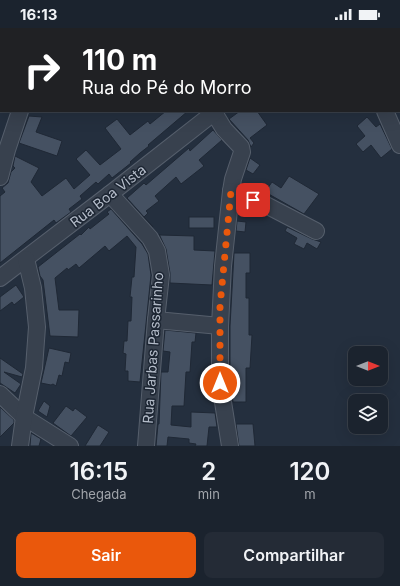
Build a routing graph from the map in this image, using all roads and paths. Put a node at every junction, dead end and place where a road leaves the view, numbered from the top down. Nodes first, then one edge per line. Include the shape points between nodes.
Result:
1 (20, 112) edge
2 (214, 112) edge
3 (392, 117) edge
4 (400, 145) edge
5 (0, 177) edge
6 (231, 191) junction
7 (110, 194) junction
8 (316, 230) dead end
9 (26, 259) junction
10 (0, 278) edge
11 (156, 320) junction
12 (220, 326) junction
13 (0, 394) edge
14 (24, 417) junction
15 (20, 446) edge
16 (70, 446) edge
17 (146, 446) edge
18 (230, 446) edge

1 - 5 street
2 - 6 street, Rua Boa Vista via 224,129 241,148 241,157
2 - 7 street, Rua Boa Vista
3 - 4 street
6 - 8 street
6 - 12 street
7 - 9 street, Rua Boa Vista
7 - 11 street, Rua Jarbas Passarinho via 150,238 157,251 161,276
9 - 10 street, Rua Boa Vista
9 - 14 street via 33,288 37,327 34,368
11 - 12 street
11 - 17 street, Rua Jarbas Passarinho
12 - 18 street via 220,383
13 - 14 street
14 - 15 street
14 - 16 street

